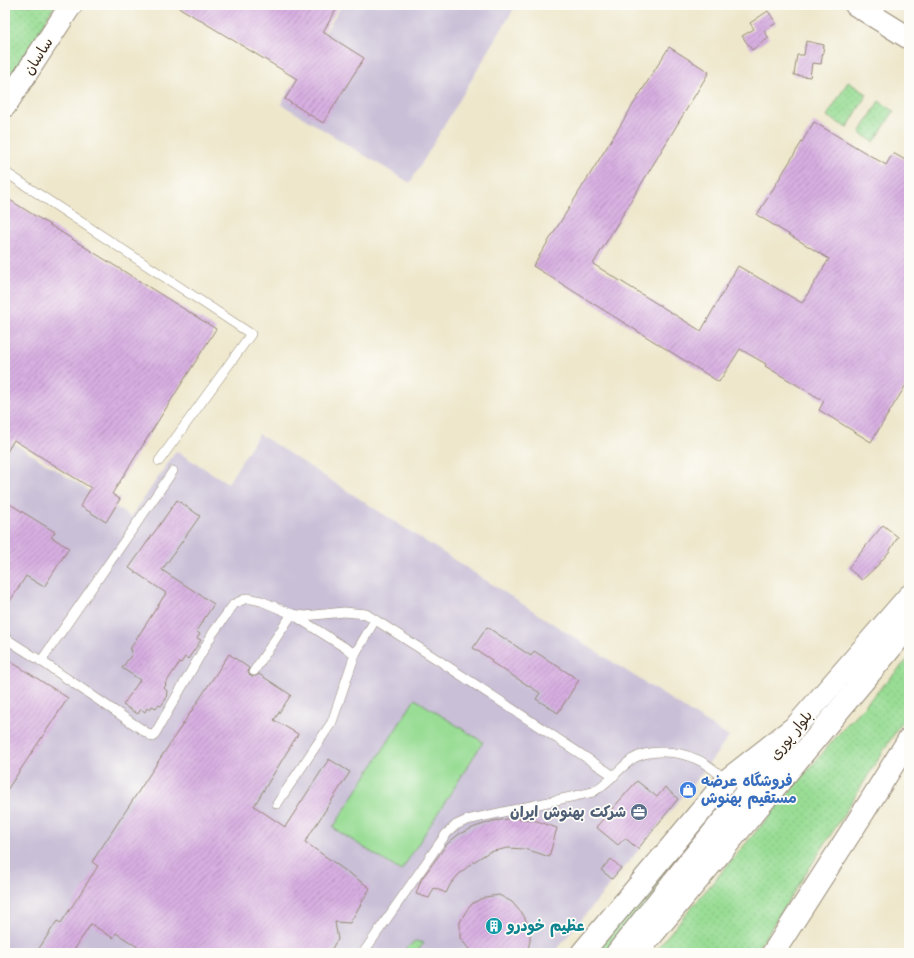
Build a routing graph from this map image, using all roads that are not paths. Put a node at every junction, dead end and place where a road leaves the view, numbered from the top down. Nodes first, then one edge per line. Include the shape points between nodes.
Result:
1 (71, 5) edge
2 (856, 5) edge
3 (909, 38) edge
4 (5, 106) edge
5 (5, 172) edge
6 (159, 461) dead end
7 (173, 471) dead end
8 (909, 596) edge
9 (292, 614) junction
10 (375, 620) junction
11 (909, 626) edge
12 (5, 638) edge
13 (354, 654) junction
14 (41, 660) junction
15 (254, 671) dead end
16 (796, 726) junction
17 (909, 739) edge
18 (614, 776) junction
19 (727, 780) junction
20 (277, 804) dead end
21 (363, 953) edge
22 (582, 953) edge
23 (617, 953) edge
24 (638, 953) edge
25 (774, 953) edge

1 - 4 main road, ساسان
2 - 3 main road
5 - 6 lane via 251,334
7 - 14 lane
8 - 16 main road, بلوار پوری
9 - 10 lane via 305,616 344,612 366,614
9 - 13 lane
9 - 14 lane via 247,598 234,604 213,633 153,737
9 - 15 lane
10 - 13 lane
10 - 18 lane
11 - 24 main road, بلوار پوری
12 - 14 lane
13 - 20 lane via 332,722
16 - 19 main road
16 - 23 main road, بلوار پوری via 745,794
17 - 25 main road
18 - 19 lane via 632,759 650,752 675,752 697,759
18 - 21 lane via 593,792 467,820 456,825 446,834
19 - 22 main road

